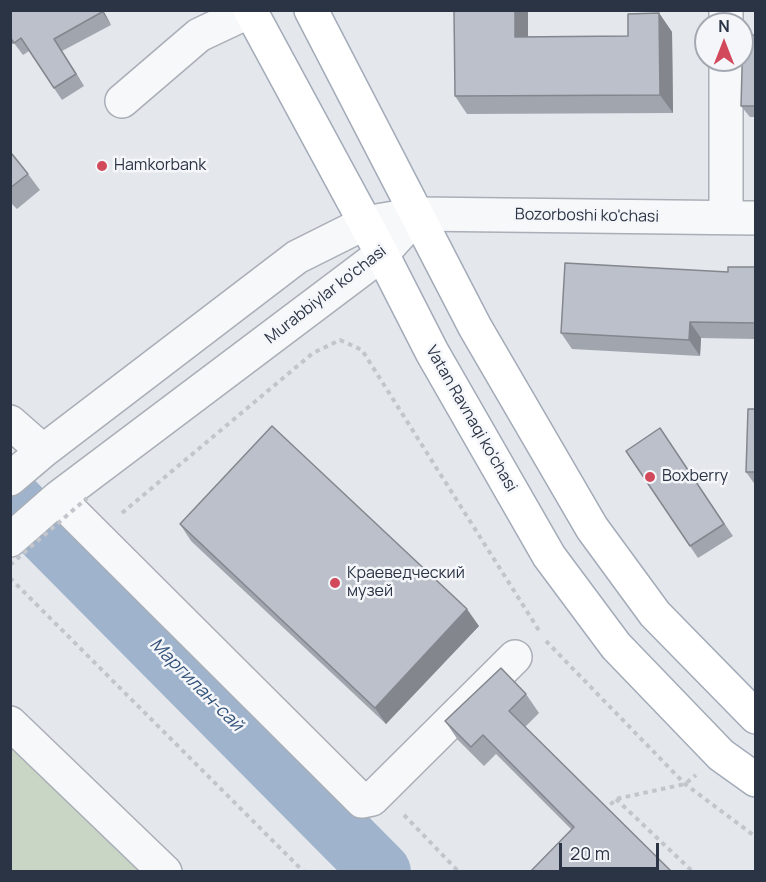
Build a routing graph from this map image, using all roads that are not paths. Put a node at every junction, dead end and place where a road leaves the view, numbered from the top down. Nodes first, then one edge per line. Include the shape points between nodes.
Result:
1 (310, 10) edge
2 (250, 11) edge
3 (727, 72) edge
4 (122, 100) dead end
5 (418, 214) junction
6 (741, 218) edge
7 (365, 223) junction
8 (382, 254) junction
9 (10, 422) edge
10 (26, 467) edge
11 (72, 503) junction
12 (10, 540) edge
13 (514, 657) dead end
14 (756, 717) edge
15 (10, 723) edge
16 (756, 780) edge
17 (165, 872) edge

1 - 5 main road
2 - 4 street via 199,35
2 - 7 main road, Vatan Ravnaqi ko'chasi
3 - 6 street
5 - 6 street, Bozorboshi ko'chasi
5 - 7 street, Murabbiylar ko'chasi
5 - 8 street, Murabbiylar ko'chasi
5 - 14 main road via 476,327 592,528 655,614
7 - 8 main road, Vatan Ravnaqi ko'chasi
7 - 10 street, Murabbiylar ko'chasi via 297,257
8 - 11 street, Murabbiylar ko'chasi
8 - 16 main road, Vatan Ravnaqi ko'chasi via 432,352 549,556 616,646 721,755
9 - 10 street
11 - 12 street, Murabbiylar ko'chasi
11 - 13 street via 362,801 372,799
15 - 17 street

